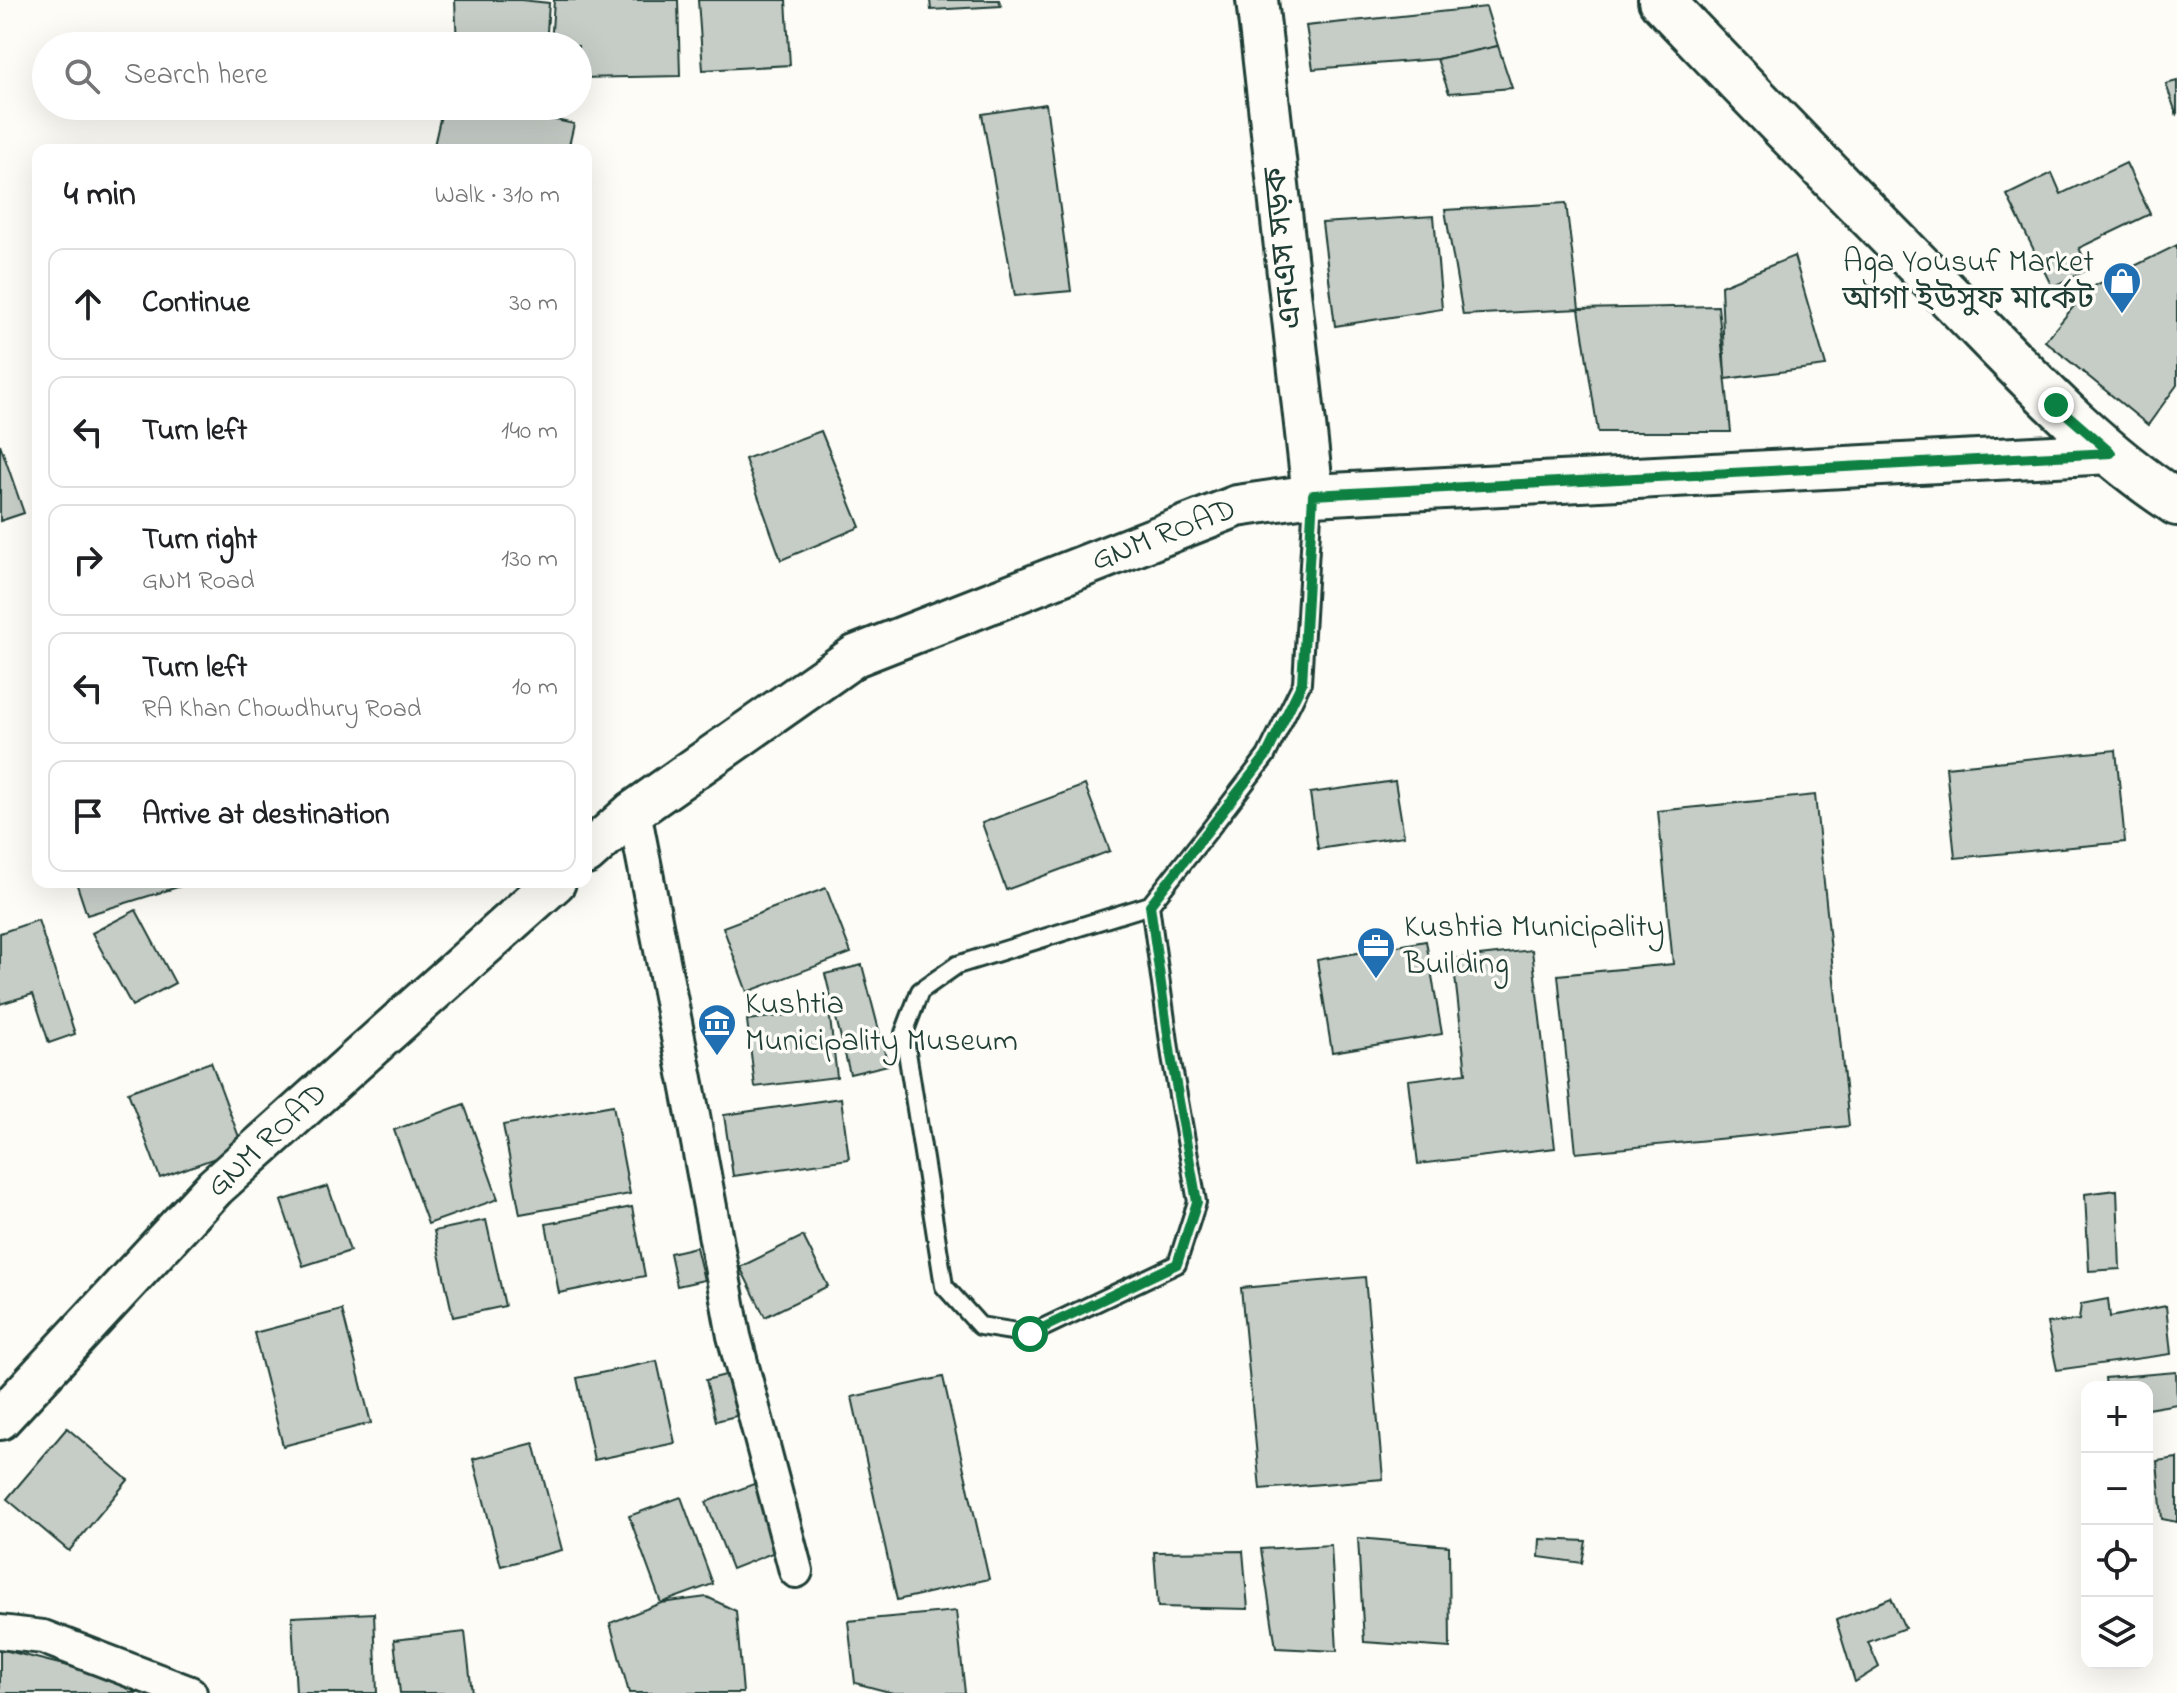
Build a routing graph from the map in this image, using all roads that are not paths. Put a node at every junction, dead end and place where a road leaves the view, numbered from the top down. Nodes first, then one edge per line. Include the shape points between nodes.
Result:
1 (1257, 0) edge
2 (1661, 0) edge
3 (2111, 453) junction
4 (1313, 495) junction
5 (2177, 503) edge
6 (634, 811) junction
7 (592, 849) edge
8 (548, 888) edge
9 (1150, 905) junction
10 (0, 1419) edge
11 (796, 1571) dead end
12 (0, 1632) edge
13 (190, 1693) edge

1 - 4 street, এনএস সড়ক
2 - 3 main road via 2056,405
3 - 4 street, GNM ROAD
3 - 5 main road
4 - 6 street, GNM ROAD via 1237,506 855,656
4 - 9 lane via 1302,683 1266,756
6 - 7 street, GNM ROAD
6 - 11 street via 734,1336
8 - 10 street, GNM ROAD via 215,1187
9 - 9 lane via 1197,1202 1177,1264 1030,1334 980,1326 944,1286 904,1033 920,991 957,965
12 - 13 street via 43,1637

